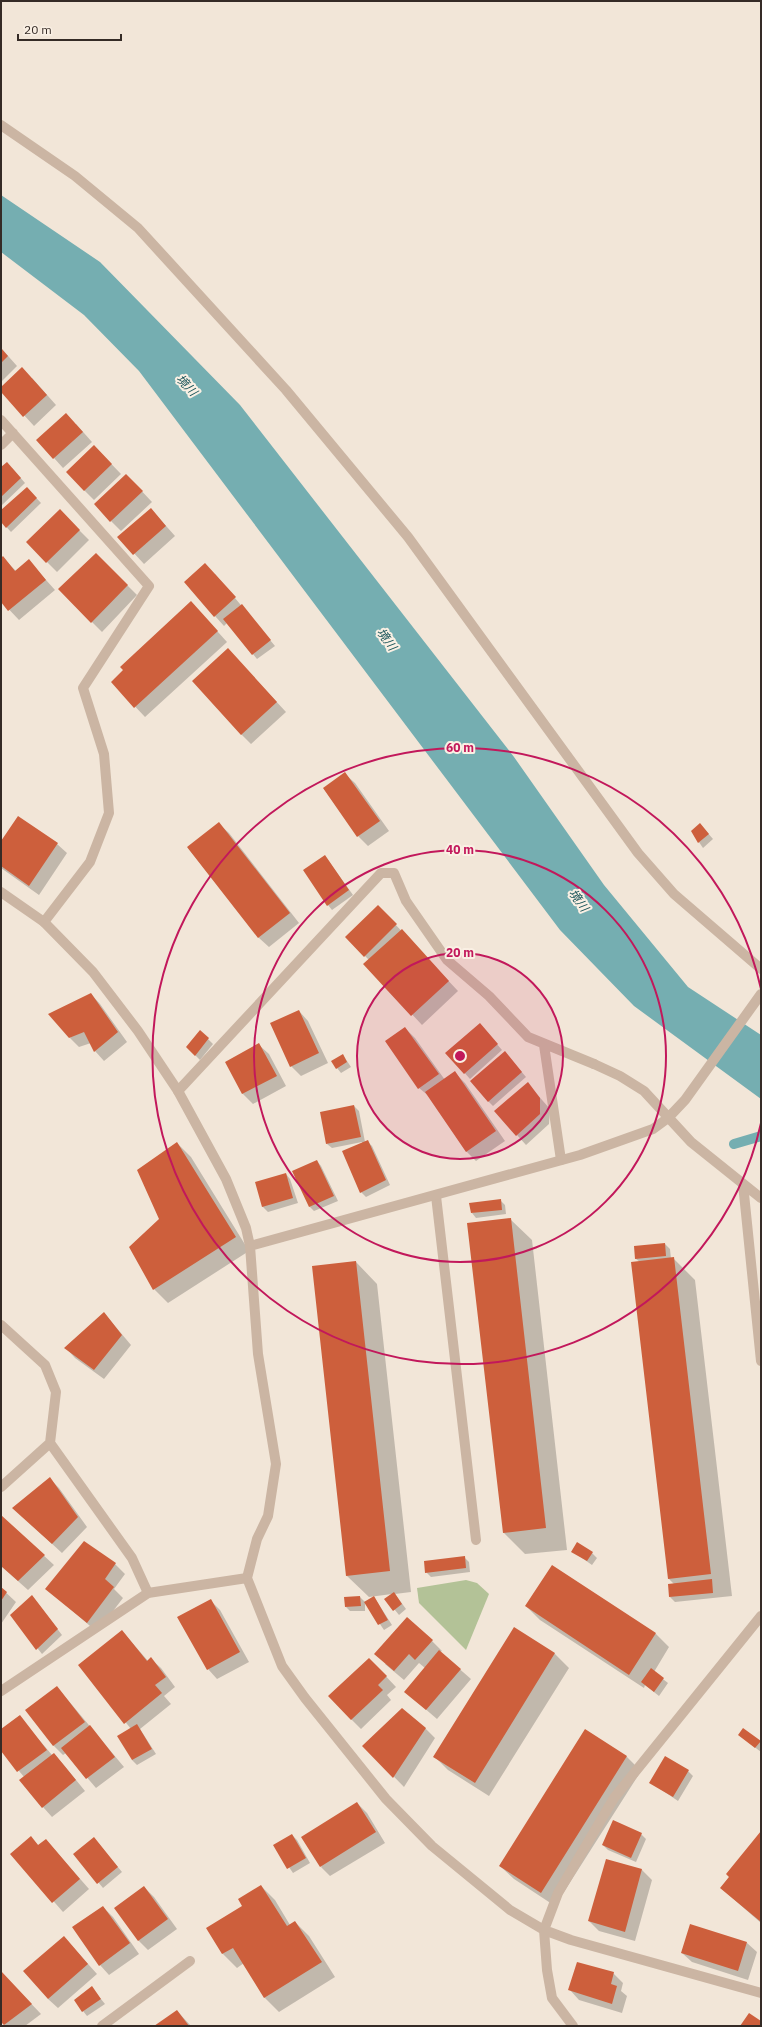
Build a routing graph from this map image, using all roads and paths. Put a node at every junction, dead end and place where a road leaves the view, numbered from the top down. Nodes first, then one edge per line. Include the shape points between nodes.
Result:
1 (1, 124) edge
2 (1, 420) edge
3 (13, 433) junction
4 (1, 445) edge
5 (1, 892) edge
6 (44, 922) junction
7 (761, 969) edge
8 (761, 994) edge
9 (544, 1045) junction
10 (178, 1091) junction
11 (668, 1118) junction
12 (561, 1160) junction
13 (743, 1184) junction
14 (436, 1196) junction
15 (761, 1198) edge
16 (250, 1246) junction
17 (1, 1325) edge
18 (761, 1361) edge
19 (50, 1443) junction
20 (1, 1488) edge
21 (476, 1540) dead end
22 (247, 1578) junction
23 (148, 1593) junction
24 (761, 1616) edge
25 (1, 1691) edge
26 (544, 1930) junction
27 (190, 1961) dead end
28 (761, 1993) edge
29 (102, 2026) edge
30 (573, 2026) edge

1 - 7 street via 75,176 138,228 286,390 408,537 638,853 674,894
2 - 3 street
3 - 4 street
3 - 6 street via 149,586 83,688 104,754 109,814 90,862
5 - 6 street
6 - 10 street via 93,972 138,1031
8 - 11 street via 685,1100
9 - 10 street via 528,1037 489,996 446,960 406,901 394,872 381,873
9 - 11 street via 594,1064 644,1091
9 - 12 street
10 - 16 street via 226,1179 246,1228
11 - 12 street via 653,1129
11 - 13 street via 691,1142
12 - 14 street
13 - 15 street
13 - 18 street
14 - 16 street
14 - 21 street
16 - 22 street via 258,1354 276,1464 268,1516 257,1539
17 - 19 street via 45,1365 56,1392
19 - 20 street
19 - 23 street via 132,1558
22 - 23 street
22 - 26 street via 282,1666 386,1798 432,1846 468,1877 510,1910
23 - 25 street
24 - 26 street via 614,1798 558,1893
26 - 28 street
26 - 30 street via 552,1998
27 - 29 street

